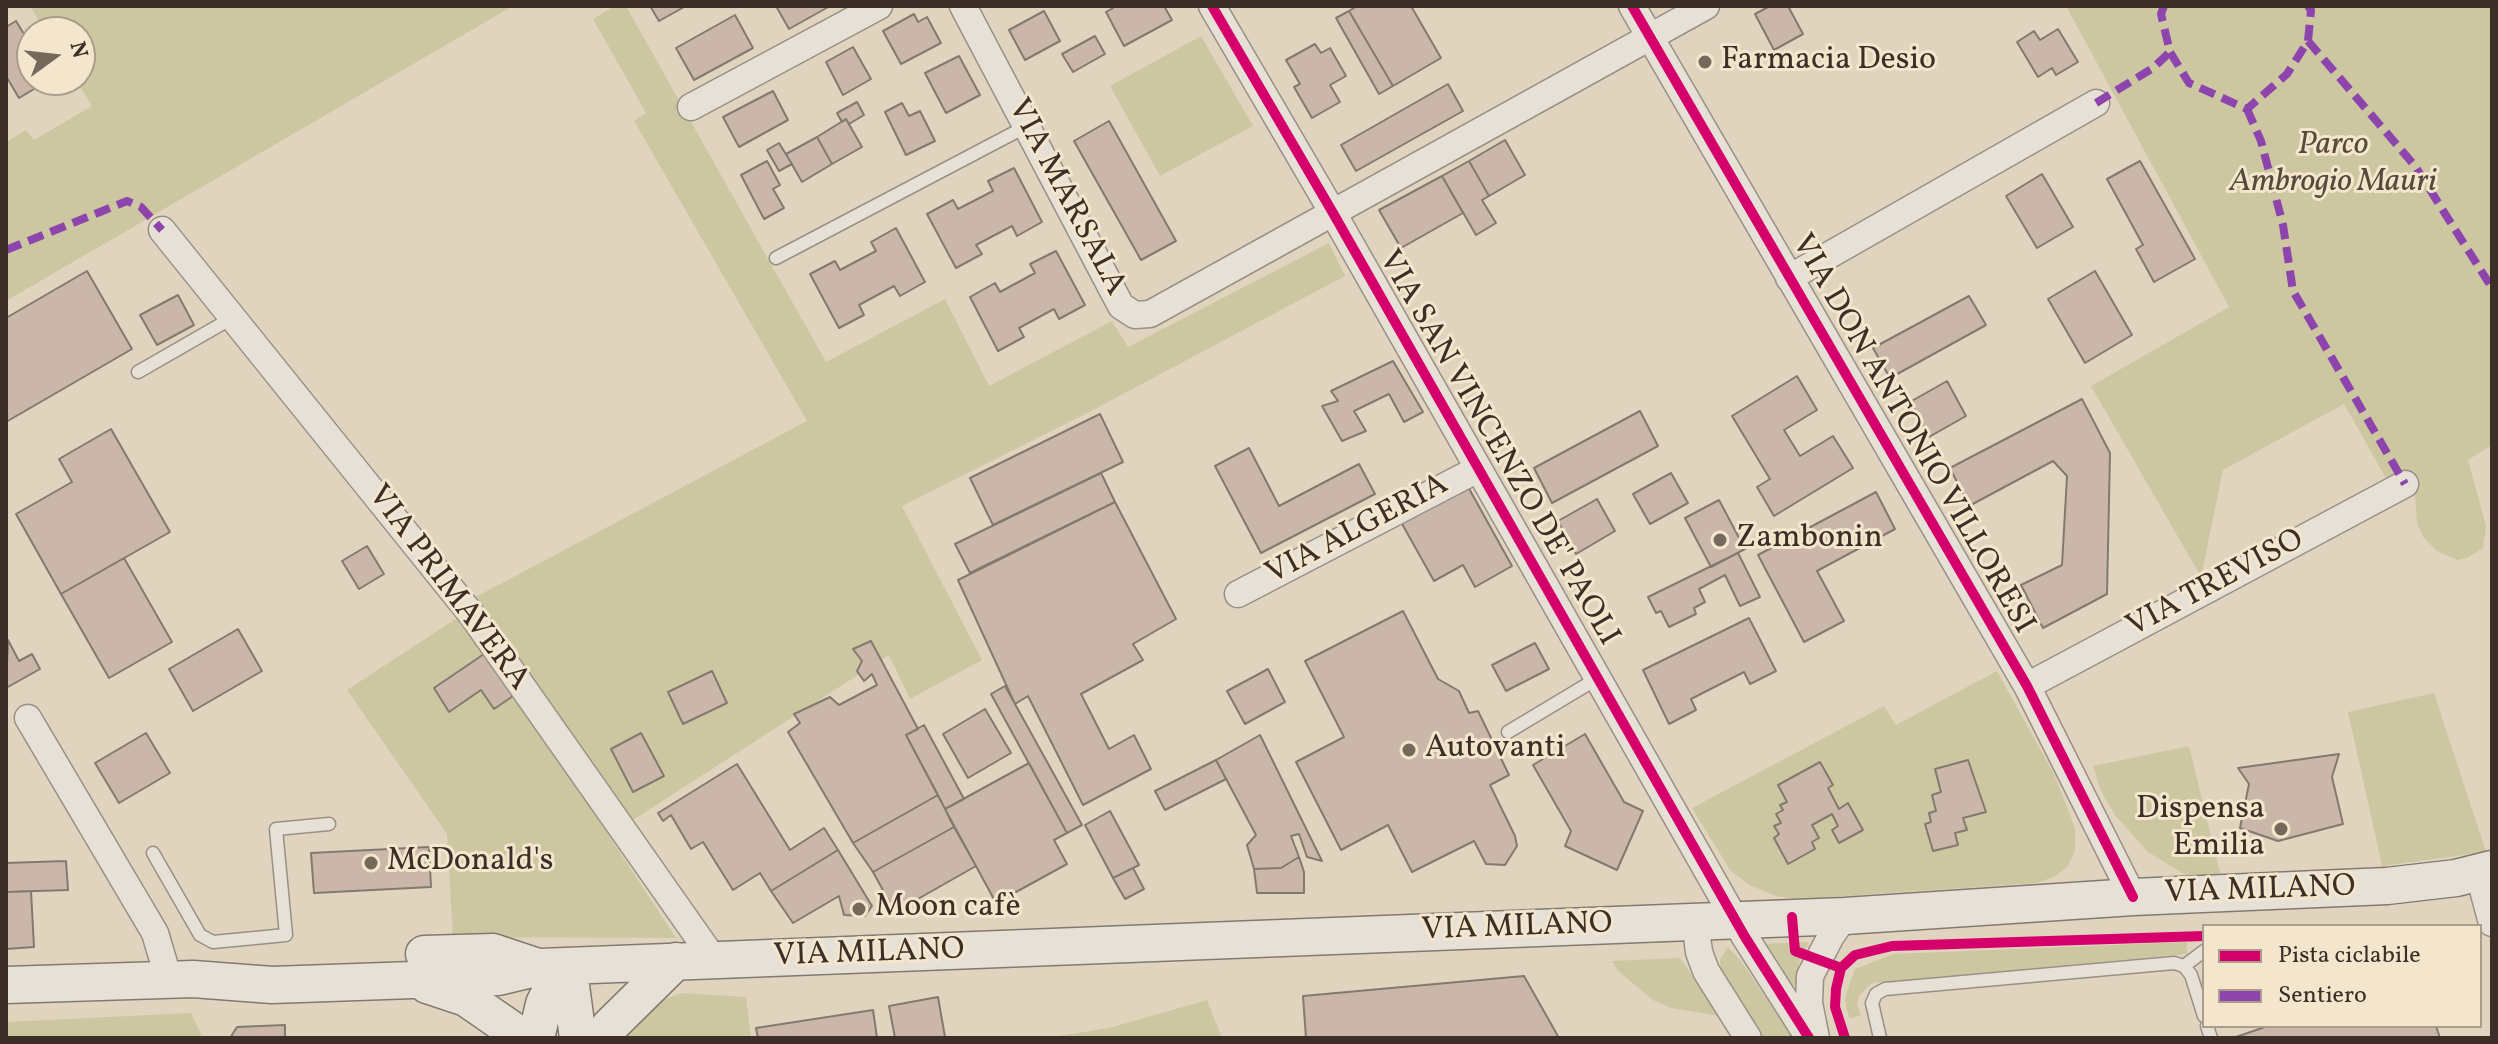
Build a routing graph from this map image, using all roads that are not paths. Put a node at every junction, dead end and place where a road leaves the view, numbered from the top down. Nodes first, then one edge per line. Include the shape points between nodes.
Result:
1 (879, 6) edge
2 (963, 6) edge
3 (1212, 6) edge
4 (1632, 6) edge
5 (1706, 6) edge
6 (1650, 37) junction
7 (2096, 103) dead end
8 (691, 107) dead end
9 (1027, 126) junction
10 (1333, 213) junction
11 (162, 230) dead end
12 (776, 258) dead end
13 (1789, 278) junction
14 (232, 318) junction
15 (138, 372) dead end
16 (1478, 469) junction
17 (2405, 484) dead end
18 (1238, 594) dead end
19 (1598, 678) junction
20 (2027, 686) junction
21 (28, 718) dead end
22 (1508, 732) dead end
23 (329, 824) dead end
24 (153, 853) dead end
25 (2481, 881) edge
26 (2133, 897) junction
27 (1845, 916) junction
28 (1736, 920) junction
29 (1695, 921) junction
30 (2492, 923) edge
31 (2202, 952) edge
32 (676, 961) junction
33 (715, 961) junction
34 (2184, 966) junction
35 (551, 968) junction
36 (271, 973) junction
37 (181, 980) junction
38 (407, 980) junction
39 (6, 985) edge
40 (2202, 1010) edge
41 (524, 1038) edge
42 (536, 1038) edge
43 (578, 1038) edge
44 (603, 1038) edge
45 (1748, 1038) edge
46 (1809, 1038) edge
47 (1816, 1038) edge
48 (1880, 1038) edge

1 - 8 street
2 - 9 street, VIA MARSALA
3 - 10 street, VIA SAN VINCENZO DE' PAOLI
4 - 6 street, VIA DON ANTONIO VILLORESI
5 - 6 street
6 - 10 street
6 - 13 street, VIA DON ANTONIO VILLORESI
7 - 13 street
9 - 10 street, VIA MARSALA via 1121,306 1135,315 1150,314
9 - 12 lane
10 - 16 street, VIA SAN VINCENZO DE' PAOLI
11 - 14 street, VIA PRIMAVERA
13 - 20 street, VIA DON ANTONIO VILLORESI
14 - 15 lane
14 - 33 street, VIA PRIMAVERA via 472,615
16 - 18 street, VIA ALGERIA
16 - 19 street, VIA SAN VINCENZO DE' PAOLI
17 - 20 street, VIA TREVISO
19 - 22 lane
19 - 28 street, VIA SAN VINCENZO DE' PAOLI
20 - 26 street, VIA DON ANTONIO VILLORESI
21 - 37 street
23 - 24 lane via 276,829 286,935 213,942 200,935
25 - 26 main road, VIA MILANO
25 - 30 street
26 - 27 main road, VIA MILANO
27 - 28 main road, VIA MILANO
27 - 47 street via 1810,976
28 - 29 main road, VIA MILANO
28 - 46 street, VIA SAN VINCENZO DE' PAOLI
29 - 33 main road, VIA MILANO
29 - 45 street via 1706,971
31 - 34 lane
32 - 33 main road, VIA MILANO
32 - 35 main road, VIA MILANO
32 - 44 main road
34 - 40 lane
34 - 48 lane via 1885,989 1872,1003
35 - 36 main road, VIA MILANO via 493,952
35 - 38 main road, VIA MILANO via 498,977
35 - 42 main road
35 - 43 main road via 571,986
36 - 37 main road
36 - 38 main road, VIA MILANO
37 - 39 main road
38 - 41 main road via 466,998

